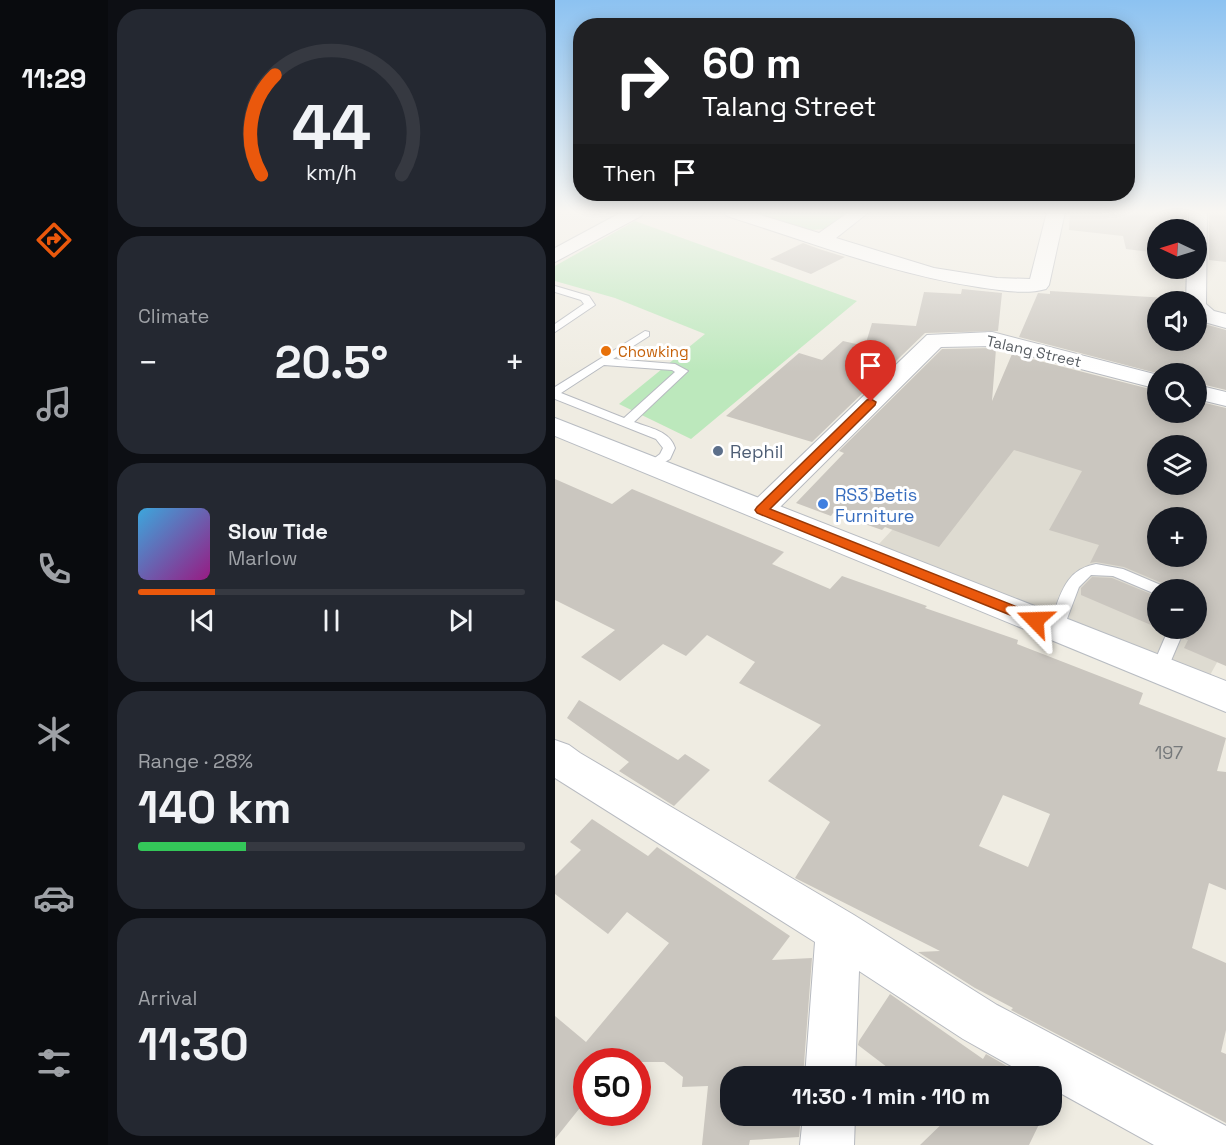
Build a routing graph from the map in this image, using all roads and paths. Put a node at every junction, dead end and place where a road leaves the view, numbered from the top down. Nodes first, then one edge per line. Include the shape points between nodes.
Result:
1 (904, 265) edge
2 (1044, 265) edge
3 (1197, 265) edge
4 (555, 290) edge
5 (1197, 291) edge
6 (1207, 315) edge
7 (1226, 321) edge
8 (555, 329) edge
9 (645, 334) dead end
10 (604, 362) junction
11 (1147, 379) edge
12 (555, 394) edge
13 (1207, 394) edge
14 (1226, 399) edge
15 (626, 423) junction
16 (555, 426) edge
17 (651, 466) junction
18 (761, 510) junction
19 (1147, 585) edge
20 (1056, 628) junction
21 (1172, 639) edge
22 (1159, 670) junction
23 (1226, 697) edge
24 (555, 756) edge
25 (838, 931) junction
26 (831, 1066) edge
27 (828, 1126) edge
28 (827, 1145) edge
29 (1207, 1145) edge

1 - 2 street via 931,274 997,284 1039,285
3 - 5 street
4 - 8 lane via 585,298 590,305
6 - 7 street
9 - 10 lane
10 - 12 lane
10 - 15 lane via 675,367 682,371
11 - 18 street, Talang Street via 992,339 935,340
12 - 15 lane
13 - 14 street
15 - 17 lane via 667,442 665,456
16 - 17 main road
17 - 18 main road
18 - 20 main road
19 - 20 lane via 1110,570 1086,570 1077,578
20 - 22 main road
21 - 22 lane
22 - 23 main road
24 - 25 street
25 - 26 street
25 - 29 street via 980,1022
27 - 28 street

